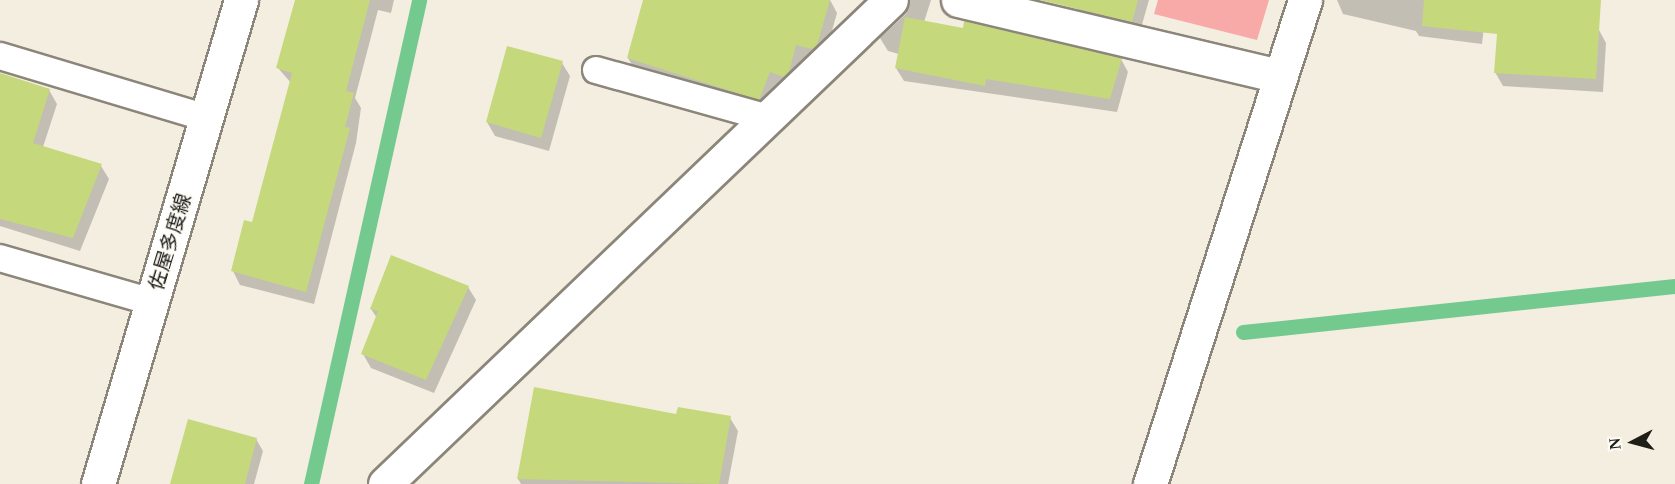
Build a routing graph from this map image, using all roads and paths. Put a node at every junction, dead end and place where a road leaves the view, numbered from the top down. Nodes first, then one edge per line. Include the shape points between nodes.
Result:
1 (240, 0) edge
2 (891, 0) edge
3 (958, 0) edge
4 (1305, 0) edge
5 (0, 56) edge
6 (596, 70) dead end
7 (1280, 76) junction
8 (207, 118) junction
9 (768, 118) junction
10 (0, 258) edge
11 (152, 302) junction
12 (98, 484) edge
13 (385, 484) edge
14 (1150, 484) edge

1 - 8 street, 佐屋多度線
2 - 9 street
3 - 7 street
4 - 7 street
5 - 8 lane
6 - 9 lane
7 - 14 street
8 - 11 street, 佐屋多度線
9 - 13 street
10 - 11 lane
11 - 12 street, 佐屋多度線

